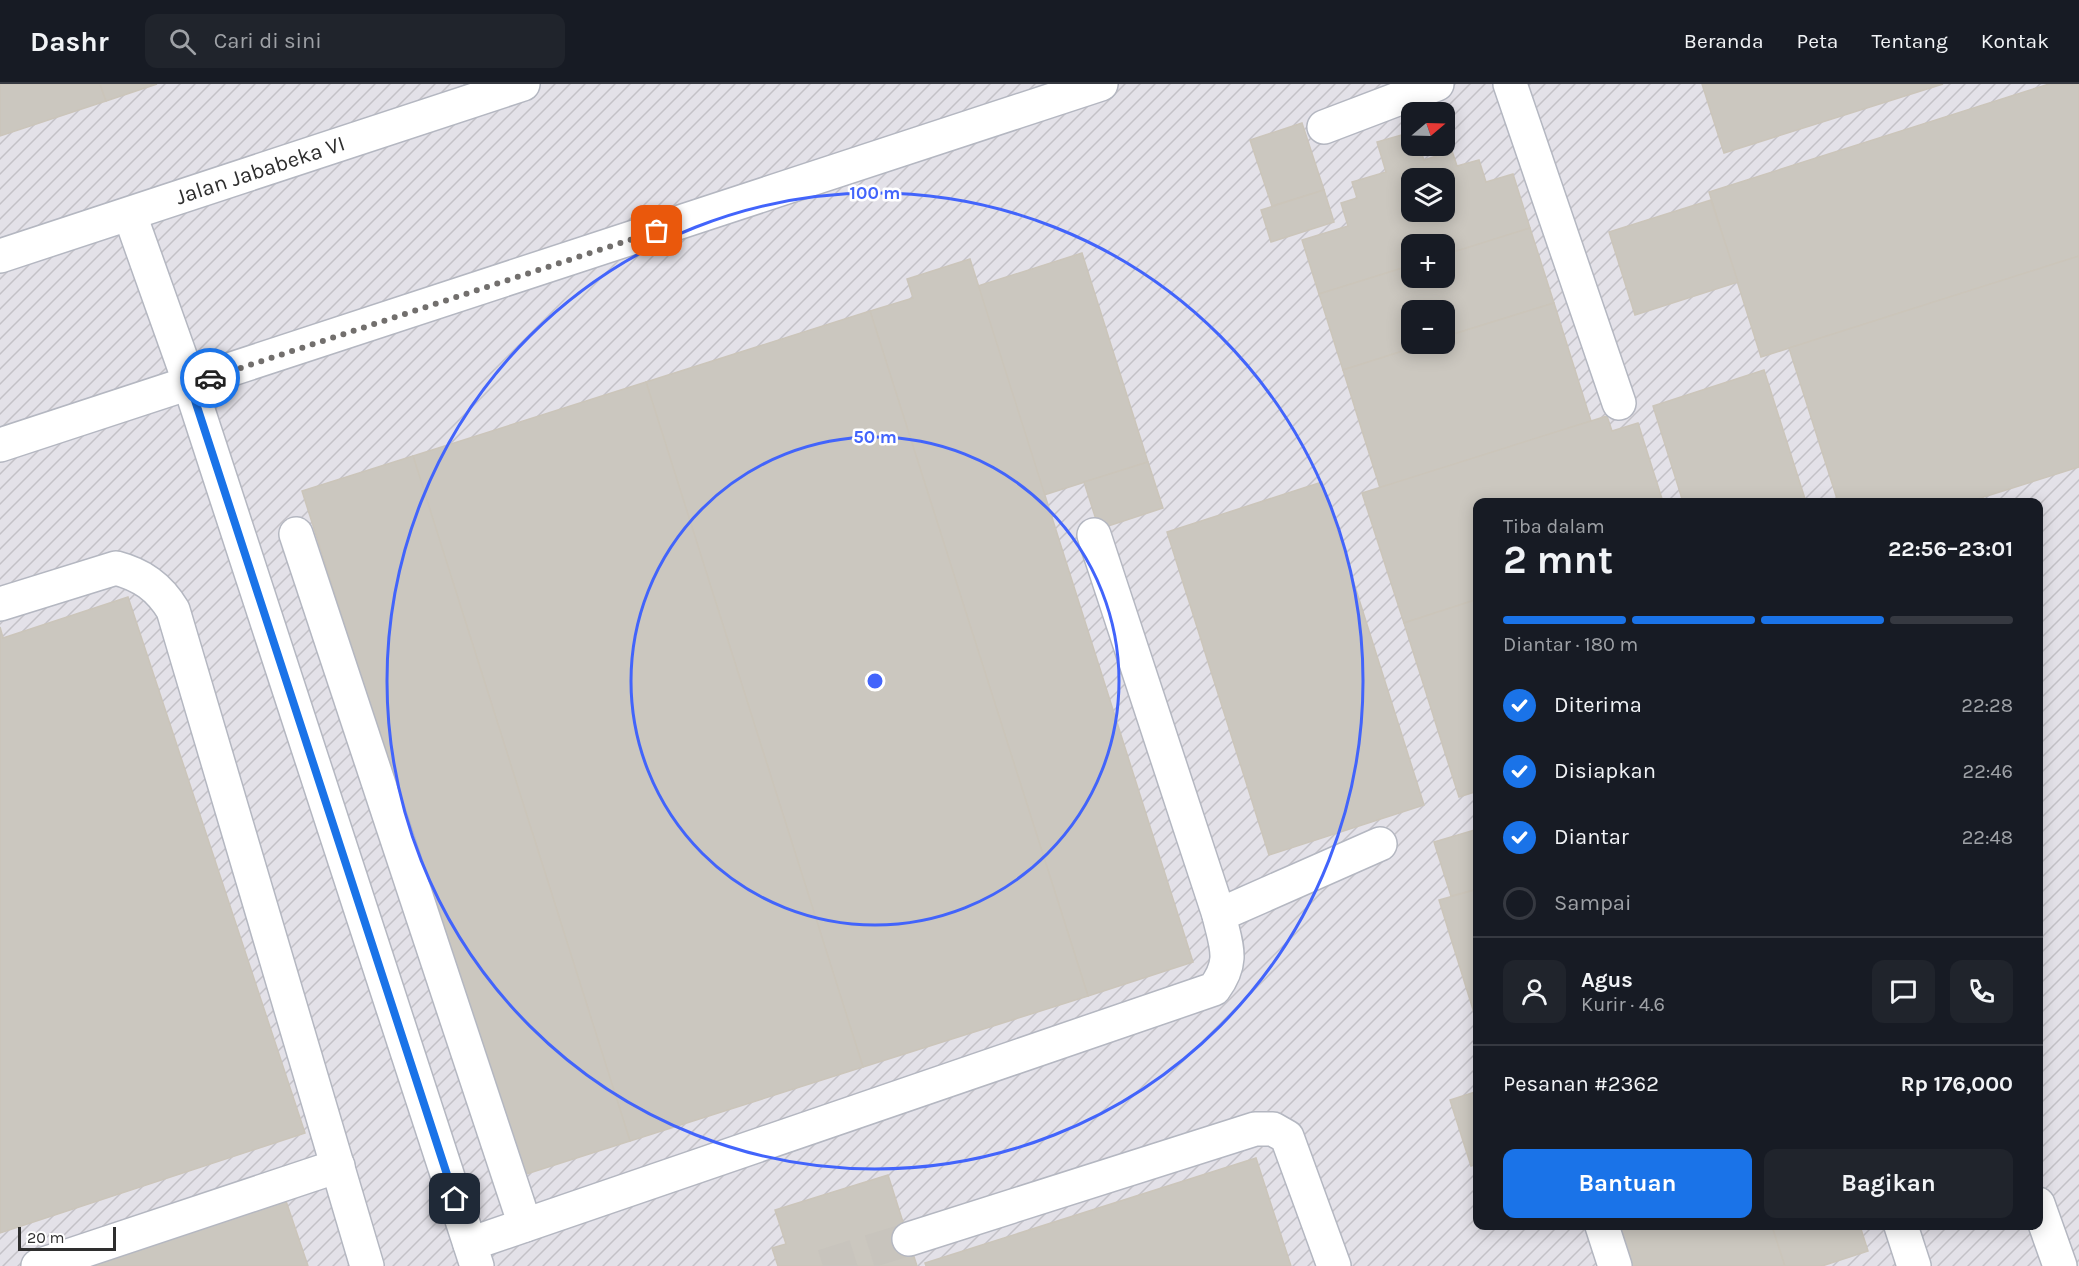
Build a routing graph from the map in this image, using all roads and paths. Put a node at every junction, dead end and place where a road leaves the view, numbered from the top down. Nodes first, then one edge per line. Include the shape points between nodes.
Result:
1 (523, 84) edge
2 (1101, 84) edge
3 (1437, 84) edge
4 (1510, 84) edge
5 (1395, 91) edge
6 (1324, 127) dead end
7 (130, 215) junction
8 (0, 256) edge
9 (186, 374) junction
10 (1618, 403) dead end
11 (0, 445) edge
12 (296, 534) dead end
13 (1094, 535) dead end
14 (0, 604) edge
15 (1380, 844) dead end
16 (1219, 915) junction
17 (338, 1166) junction
18 (2043, 1218) edge
19 (525, 1225) junction
20 (1603, 1230) edge
21 (1901, 1230) edge
22 (909, 1239) tunnel mouth
23 (473, 1255) edge
24 (38, 1266) edge
25 (367, 1266) edge
26 (1334, 1266) edge
27 (1615, 1266) edge
28 (1914, 1266) edge
29 (2060, 1266) edge

1 - 7 street, Jalan Jababeka VI
2 - 9 street
3 - 5 street
4 - 10 street
5 - 6 street
7 - 8 street, Jalan Jababeka VI
7 - 9 street
9 - 11 street
9 - 23 street
12 - 19 street
13 - 16 street
14 - 17 street via 116,568 135,573 163,593 173,610
15 - 16 street
16 - 19 street via 1229,956 1225,975 1214,989
17 - 24 street
17 - 25 street
18 - 29 street
19 - 23 street
20 - 27 street
21 - 28 street
22 - 26 street via 1255,1129 1273,1129 1287,1137

